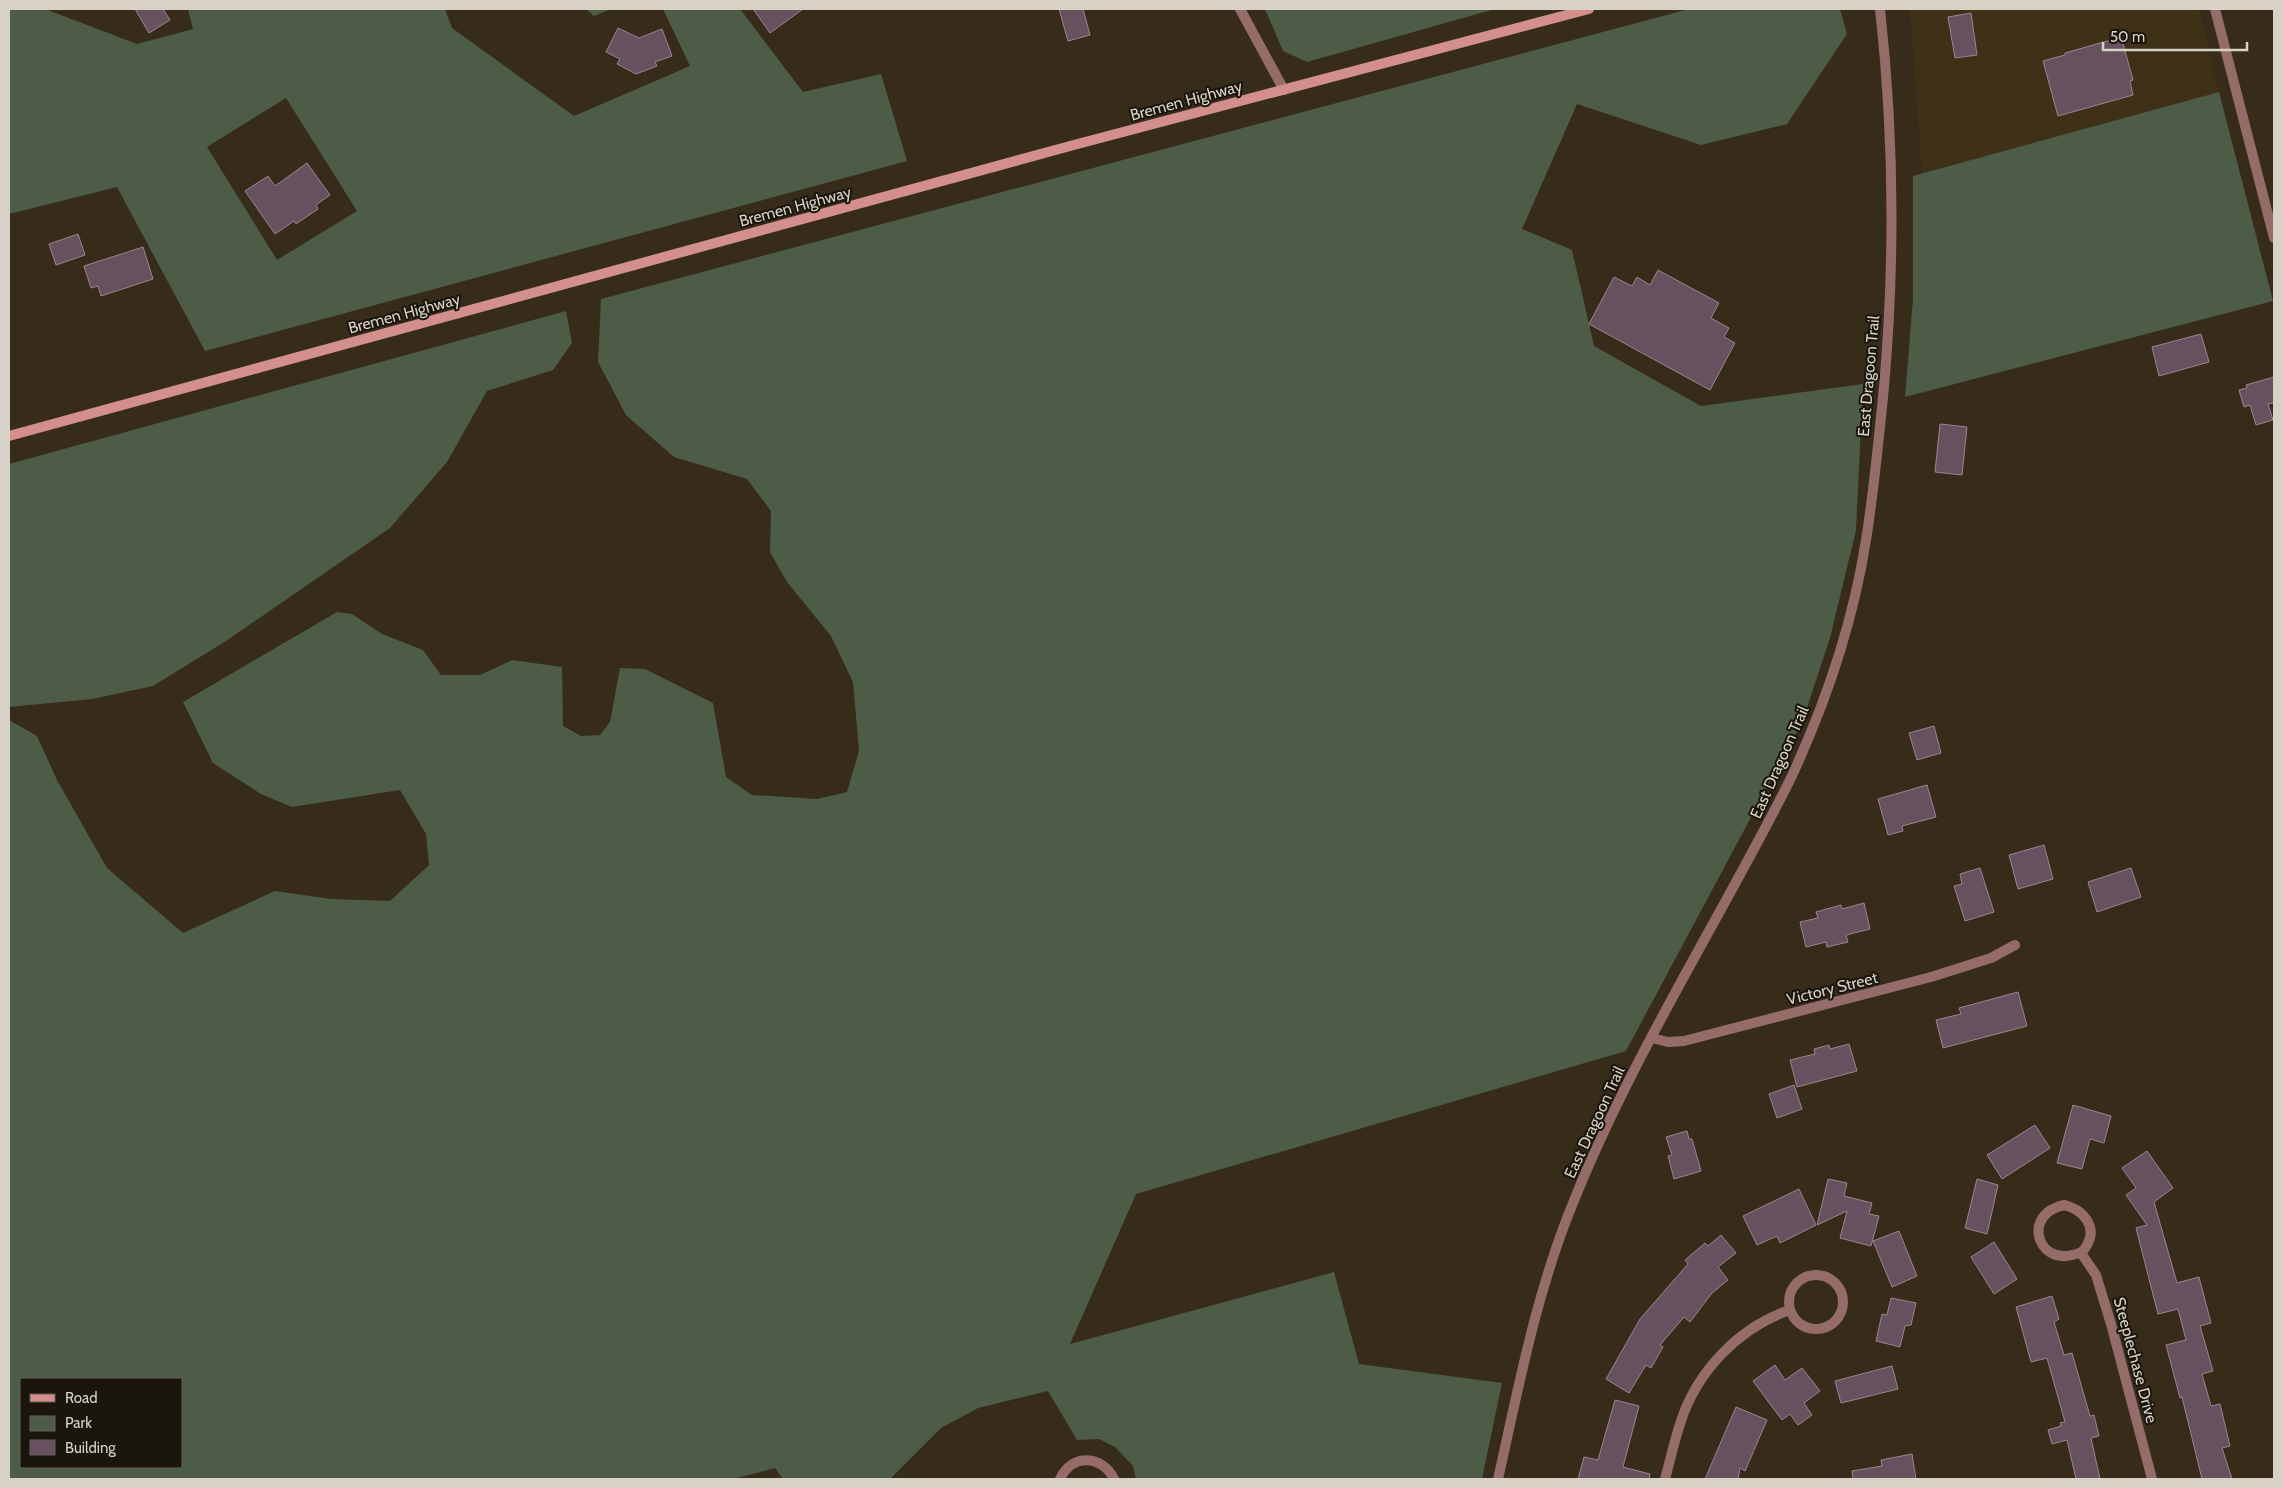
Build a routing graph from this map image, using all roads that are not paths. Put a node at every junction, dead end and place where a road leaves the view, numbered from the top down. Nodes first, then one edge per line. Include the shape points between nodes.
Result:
1 (1589, 9) edge
2 (1880, 9) edge
3 (2215, 9) edge
4 (1245, 11) edge
5 (1284, 90) junction
6 (2274, 238) edge
7 (9, 436) edge
8 (2015, 945) dead end
9 (1652, 1038) junction
10 (2081, 1253) junction
11 (1790, 1310) junction
12 (1060, 1479) edge
13 (1114, 1479) edge
14 (1498, 1479) edge
15 (1665, 1479) edge
16 (2152, 1479) edge

1 - 5 main road, Bremen Highway
2 - 9 street, East Dragoon Trail via 1891,172 1887,344 1866,541 1853,601 1827,690 1800,758 1768,824
3 - 6 street
4 - 5 street
5 - 7 main road, Bremen Highway
8 - 9 street, Victory Street via 1991,958 1858,998 1684,1041
9 - 14 street, East Dragoon Trail via 1631,1076 1568,1215 1540,1301
10 - 10 street via 2065,1257 2046,1249 2039,1240 2038,1229 2044,1214 2064,1205 2083,1214 2091,1234
10 - 16 street, Steeplechase Drive via 2096,1275
11 - 11 street via 1799,1324 1820,1329 1830,1326 1842,1308 1841,1290 1825,1276 1814,1274 1804,1277 1790,1294
11 - 15 street via 1770,1317 1744,1335 1707,1371 1680,1422
12 - 13 street via 1071,1464 1091,1460 1109,1470

